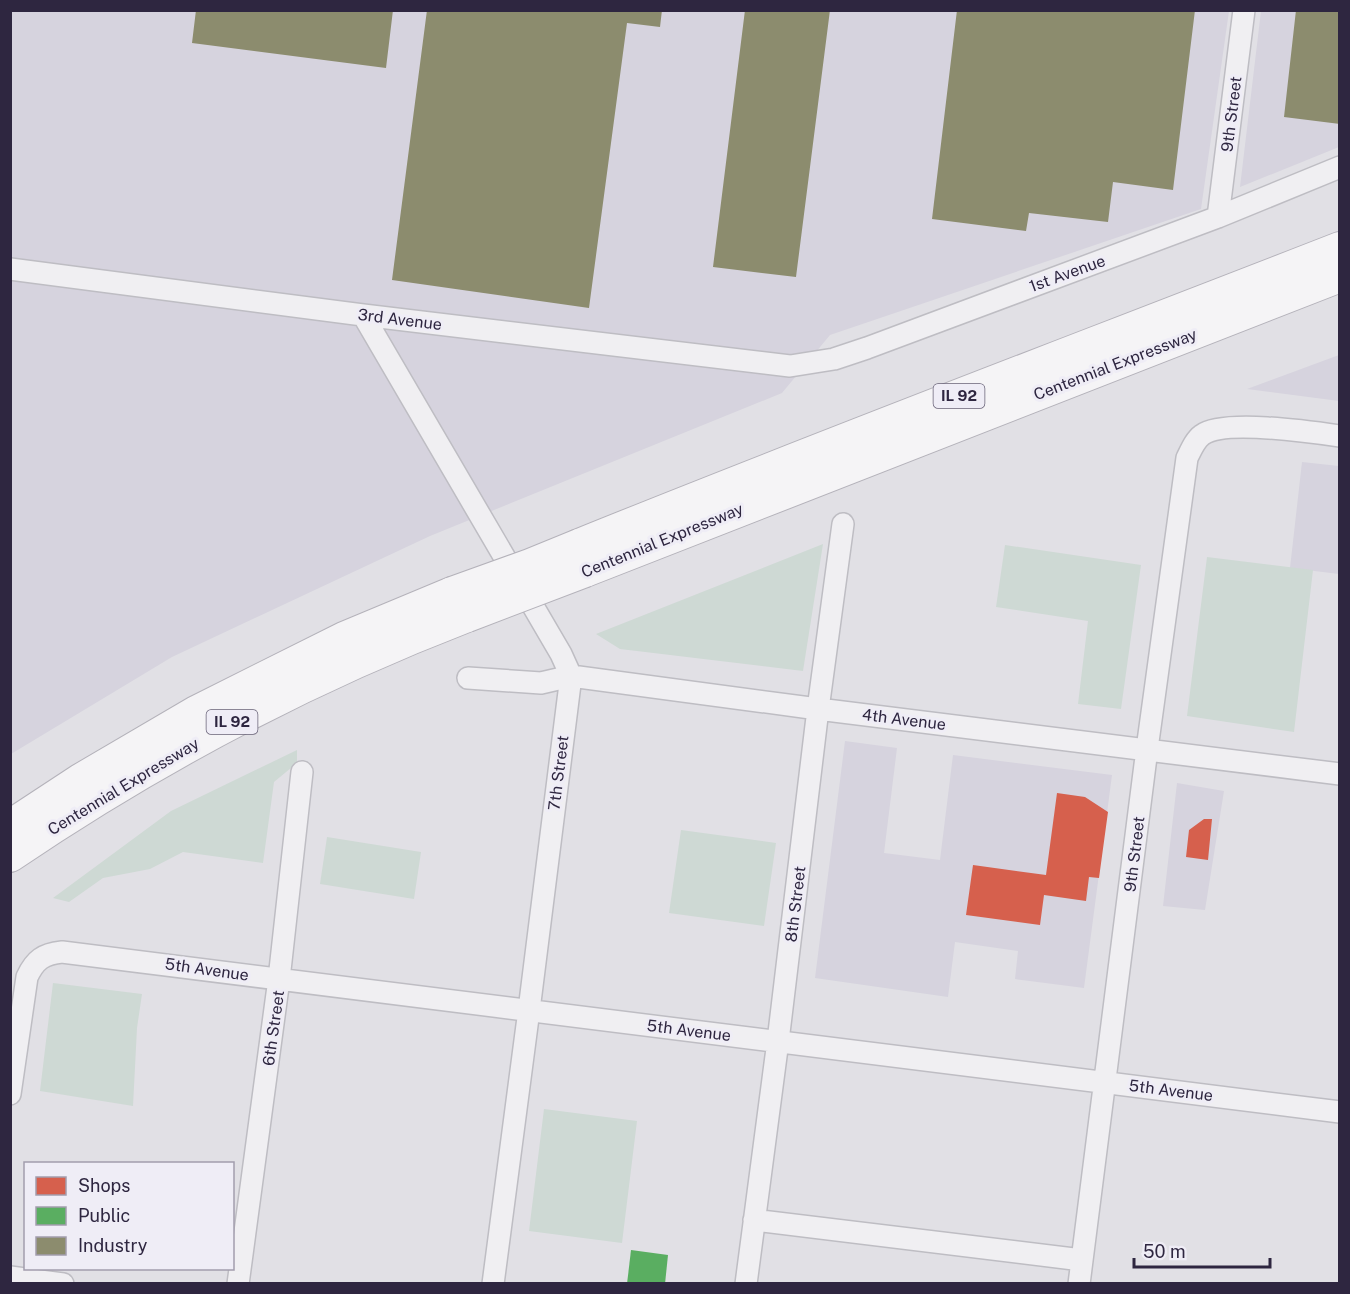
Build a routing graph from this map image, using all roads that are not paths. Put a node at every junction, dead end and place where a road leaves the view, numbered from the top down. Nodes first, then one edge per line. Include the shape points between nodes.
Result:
1 (1244, 10) edge
2 (1340, 167) edge
3 (1218, 216) junction
4 (1340, 248) edge
5 (10, 269) edge
6 (1340, 276) edge
7 (363, 315) junction
8 (790, 366) joint
9 (1340, 436) edge
10 (843, 524) dead end
11 (582, 558) junction
12 (460, 604) junction
13 (571, 676) junction
14 (468, 678) dead end
15 (818, 709) junction
16 (196, 712) junction
17 (1147, 749) junction
18 (302, 772) dead end
19 (1340, 774) edge
20 (10, 800) edge
21 (12, 848) edge
22 (279, 979) junction
23 (530, 1010) junction
24 (778, 1041) junction
25 (1104, 1082) junction
26 (10, 1094) edge
27 (1340, 1112) edge
28 (754, 1220) junction
29 (1082, 1260) junction
30 (10, 1277) edge
31 (63, 1284) edge
32 (238, 1284) edge
33 (493, 1284) edge
34 (746, 1284) edge
35 (1079, 1284) edge

1 - 3 street, 9th Street
2 - 3 street, 1st Avenue
3 - 8 street, 1st Avenue via 834,360
4 - 11 highway, Centennial Expressway / IL 92 via 745,478
5 - 7 street, 3rd Avenue
6 - 11 highway, Centennial Expressway / IL 92
7 - 8 street, 3rd Avenue
7 - 13 street
9 - 17 street, 9th Street via 1253,427 1207,432 1193,445 1187,458
10 - 15 street, 8th Street
11 - 12 highway, Centennial Expressway / IL 92, bridge via 530,565
12 - 16 highway, Centennial Expressway / IL 92 via 344,638
12 - 21 highway, Centennial Expressway / IL 92 via 354,663 215,731
13 - 14 street, 4th Avenue via 541,683
13 - 15 street, 4th Avenue
13 - 23 street, 7th Street
15 - 17 street, 4th Avenue
15 - 24 street, 8th Street
16 - 20 highway via 68,768
16 - 21 highway, Centennial Expressway / IL 92 via 80,780
17 - 19 street, 4th Avenue
17 - 25 street, 9th Street
18 - 22 street, 6th Street
22 - 23 street, 5th Avenue
22 - 26 street, 5th Avenue via 48,953 40,957 27,977
22 - 32 street, 6th Street
23 - 24 street, 5th Avenue
23 - 33 street, 7th Street
24 - 25 street, 5th Avenue
24 - 28 street, 8th Street
25 - 27 street, 5th Avenue
25 - 29 street, 9th Street
28 - 29 street
28 - 34 street, 8th Street
29 - 35 street, 9th Street
30 - 31 street

